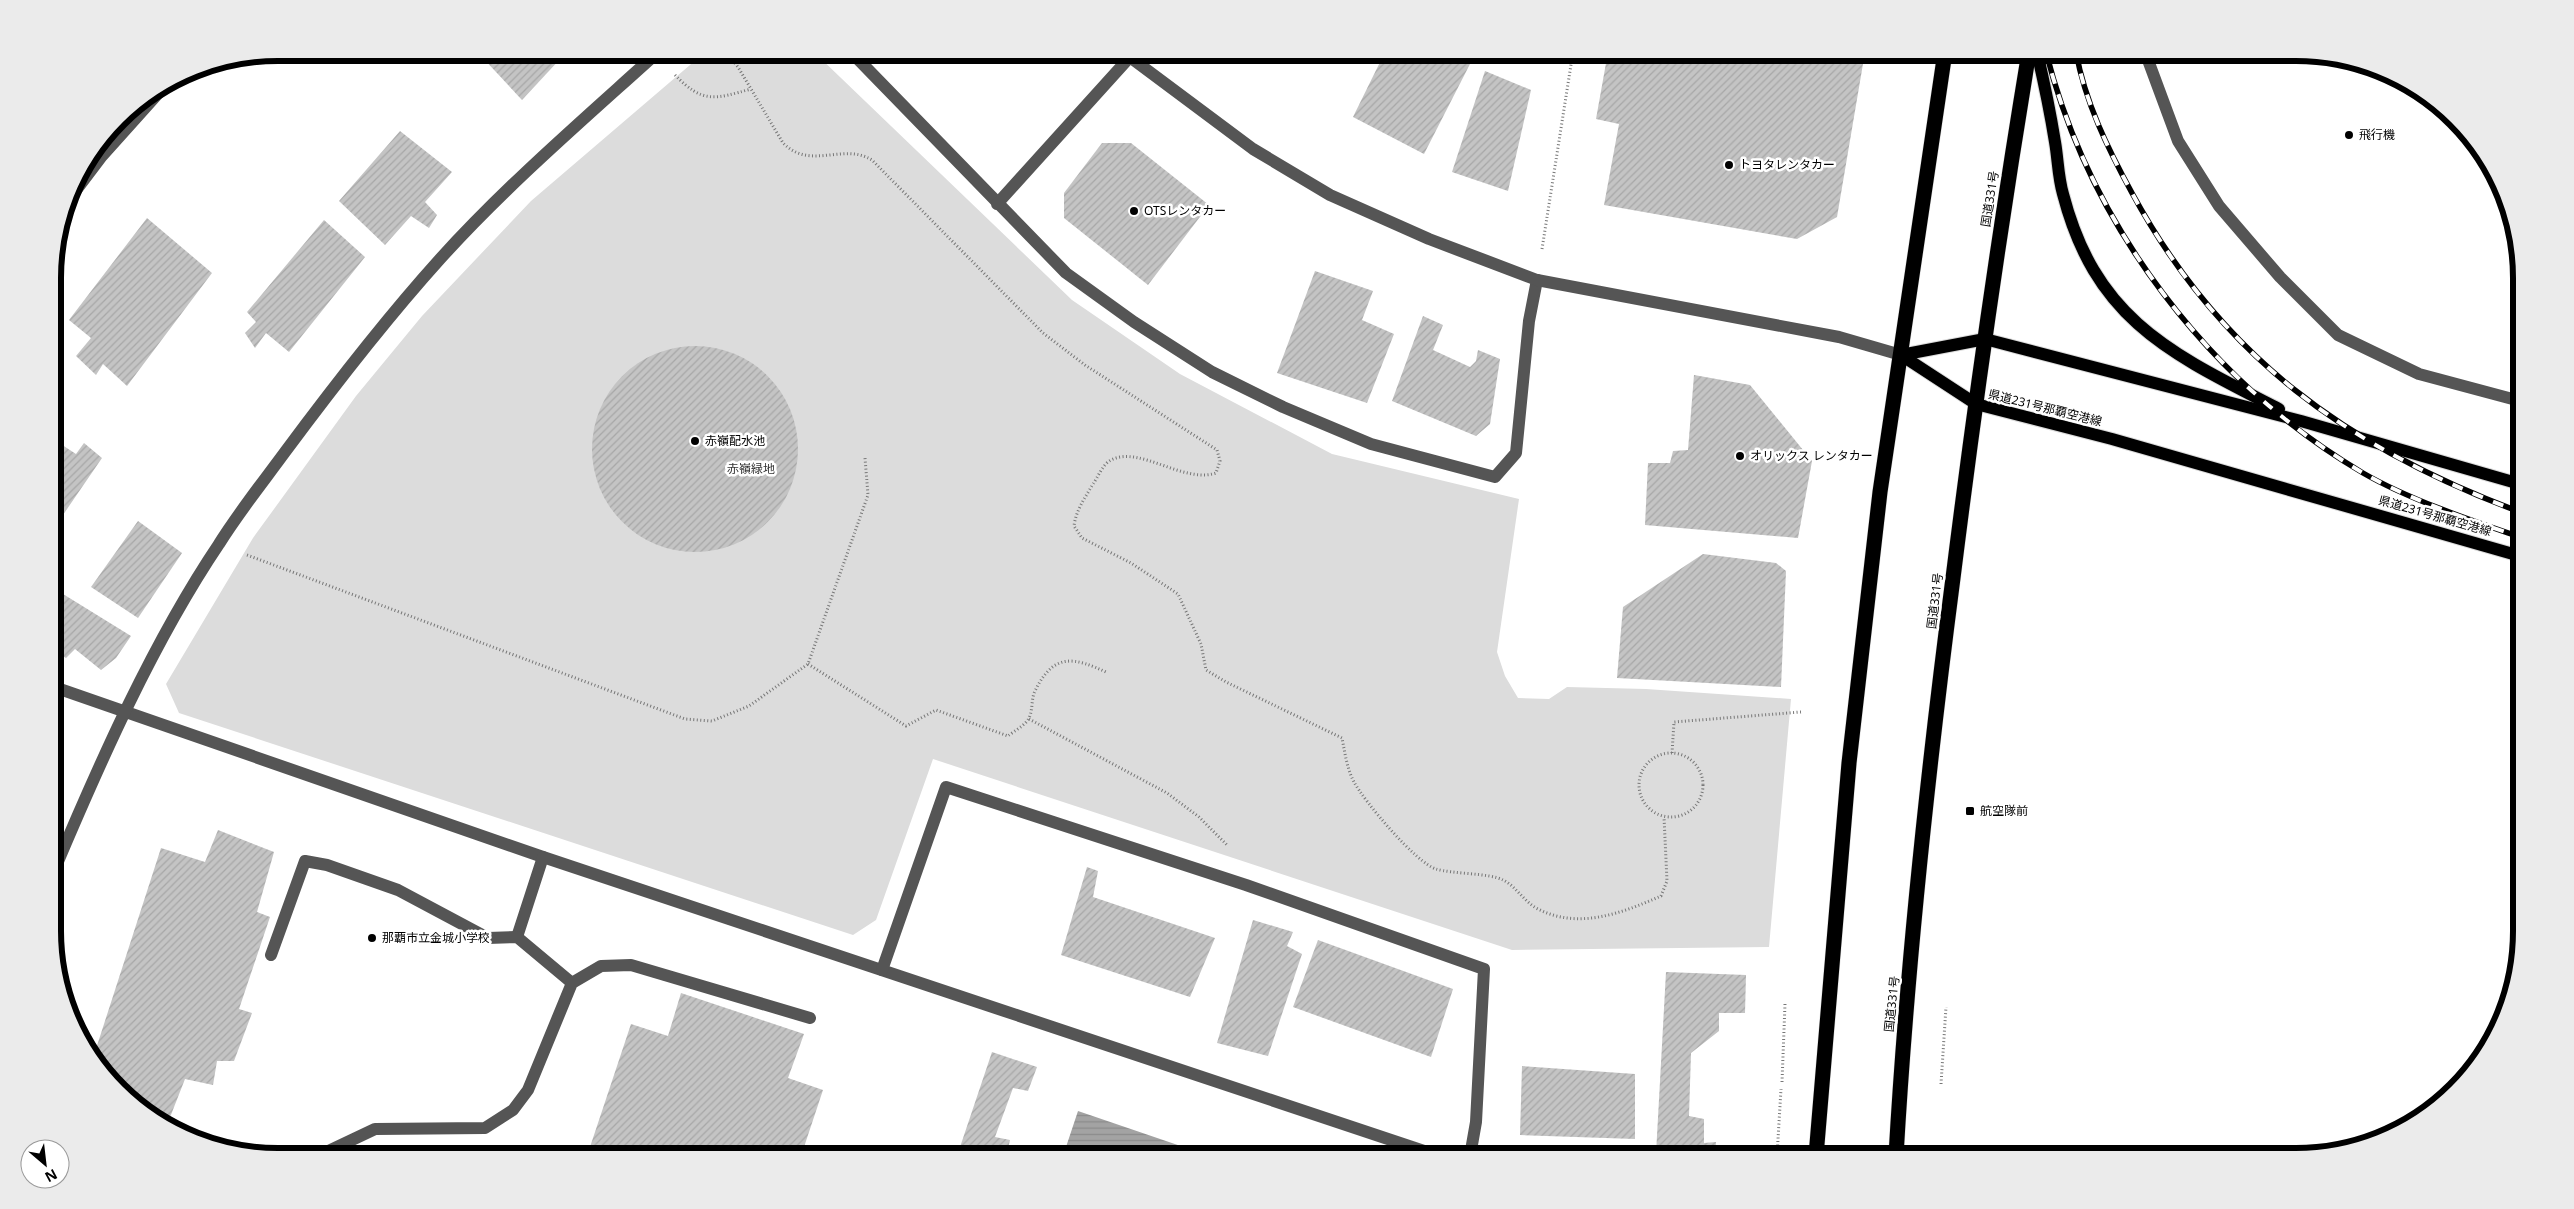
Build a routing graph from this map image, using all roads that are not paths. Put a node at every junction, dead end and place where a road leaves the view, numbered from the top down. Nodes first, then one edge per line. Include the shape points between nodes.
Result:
1 (648, 61) edge
2 (860, 61) edge
3 (1121, 61) edge
4 (1134, 61) edge
5 (1944, 61) edge
6 (2028, 61) edge
7 (2039, 61) edge
8 (2147, 61) edge
9 (150, 103) edge
10 (87, 176) edge
11 (997, 204) junction
12 (1537, 280) junction
13 (1985, 340) junction
14 (1901, 355) junction
15 (2513, 399) edge
16 (1976, 404) junction
17 (2301, 421) junction
18 (2513, 482) edge
19 (2513, 554) edge
20 (61, 689) edge
21 (127, 711) junction
22 (61, 855) edge
23 (543, 856) junction
24 (517, 937) junction
25 (271, 955) dead end
26 (882, 970) junction
27 (572, 983) junction
28 (810, 1018) dead end
29 (335, 1148) edge
30 (1415, 1148) edge
31 (1471, 1148) edge
32 (1817, 1148) edge
33 (1896, 1148) edge

1 - 21 street via 518,181 441,258 374,336 218,544 182,604
2 - 11 street
3 - 11 street
4 - 12 street via 1253,149 1330,196 1429,239
5 - 14 highway
6 - 13 highway, 国道331号
7 - 17 main road via 2048,95 2062,192 2074,232 2099,280 2141,328 2168,349
8 - 15 street via 2178,141 2219,206 2280,276 2338,335 2419,374
9 - 10 street
11 - 12 street via 1066,273 1212,372 1283,407 1371,444 1495,477 1516,453 1529,321
12 - 14 street via 1839,337
13 - 14 main road
13 - 16 highway, 国道331号
13 - 17 main road
14 - 16 main road, 県道231号那覇空港線
14 - 32 highway via 1881,484 1849,763
16 - 19 main road, 県道231号那覇空港線 via 2140,447
16 - 33 highway, 国道331号 via 1930,769 1902,1049
17 - 18 main road
20 - 21 street
21 - 22 street
21 - 23 street
23 - 24 street
23 - 26 street
24 - 25 street via 488,938 398,890 305,861
24 - 27 street
26 - 30 street
26 - 31 street via 946,787 1246,885 1484,969 1476,1122
27 - 28 street via 601,966 631,965
27 - 29 street via 528,1090 513,1110 485,1128 375,1129

